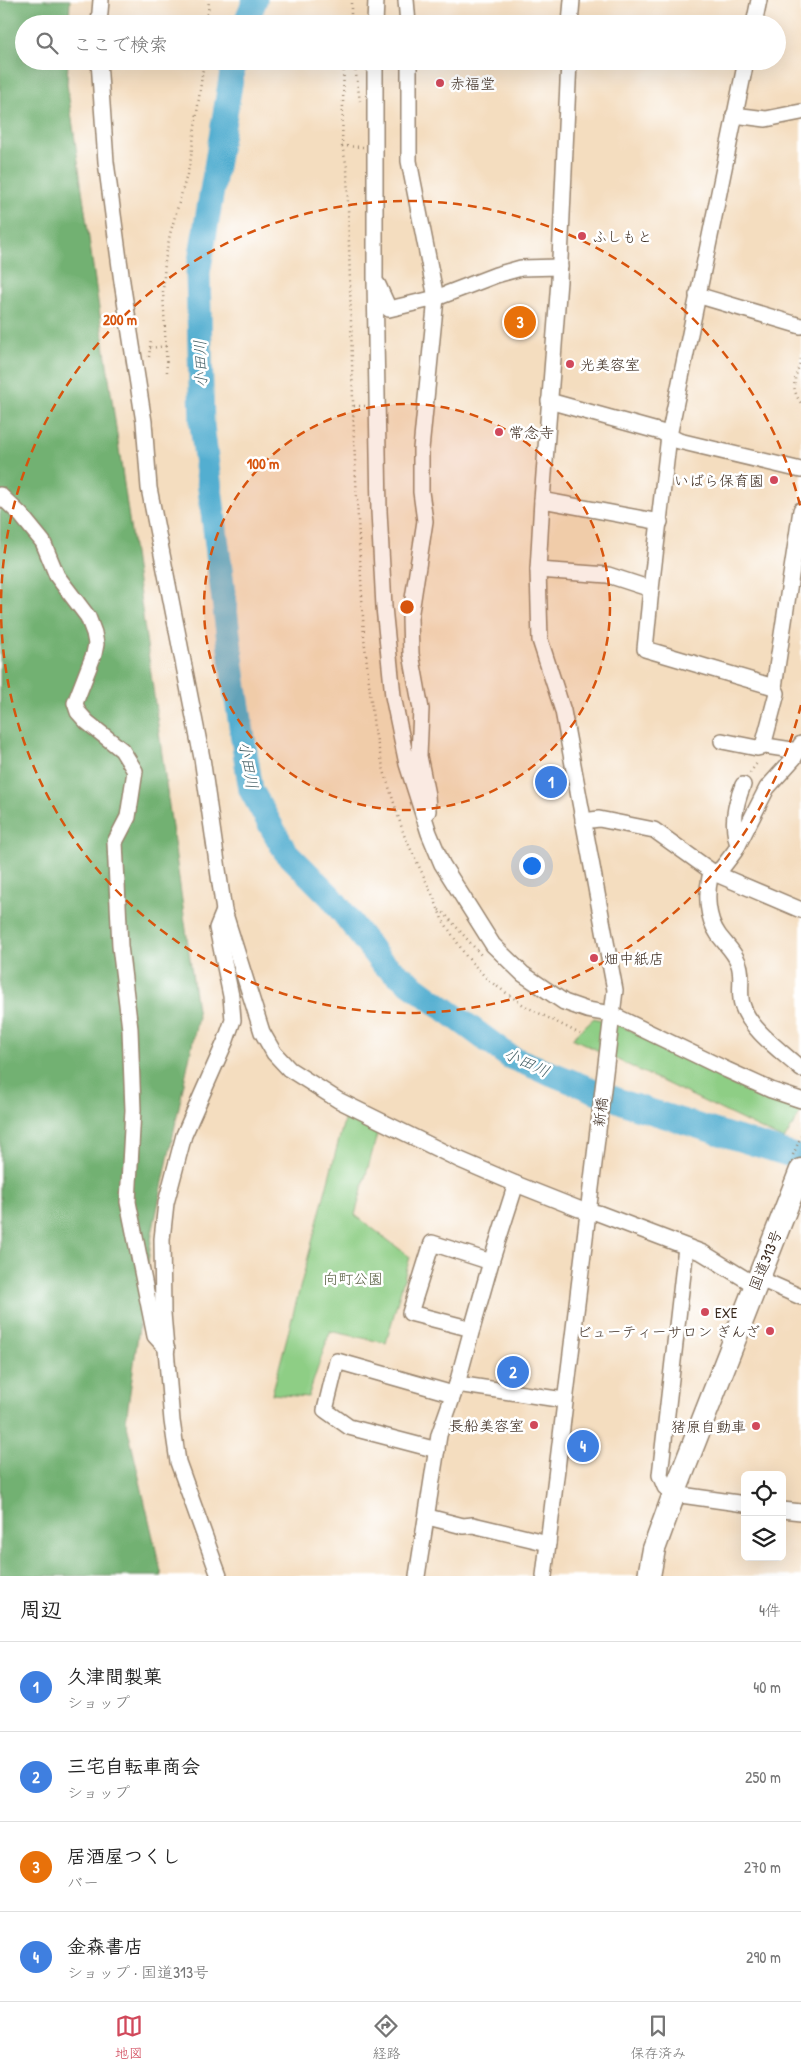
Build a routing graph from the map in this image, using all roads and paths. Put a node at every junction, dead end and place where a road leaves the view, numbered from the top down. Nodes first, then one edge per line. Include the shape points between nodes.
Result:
1 (101, 0) edge
2 (209, 0) edge
3 (351, 0) edge
4 (376, 0) edge
5 (406, 0) edge
6 (572, 0) edge
7 (760, 0) edge
8 (100, 15) edge
9 (208, 15) edge
10 (351, 15) edge
11 (375, 15) edge
12 (407, 15) edge
13 (571, 15) edge
14 (756, 15) edge
15 (100, 70) edge
16 (203, 70) edge
17 (375, 70) edge
18 (384, 70) edge
19 (409, 70) edge
20 (569, 70) edge
21 (744, 70) edge
22 (801, 112) edge
23 (734, 115) junction
24 (375, 128) junction
25 (342, 146) dead end
26 (354, 146) dead end
27 (560, 267) junction
28 (375, 280) junction
29 (697, 294) junction
30 (436, 298) junction
31 (801, 326) edge
32 (166, 346) junction
33 (150, 348) dead end
34 (801, 360) edge
35 (167, 372) dead end
36 (549, 401) junction
37 (801, 403) edge
38 (354, 406) dead end
39 (360, 406) dead end
40 (669, 436) junction
41 (801, 470) edge
42 (0, 495) edge
43 (542, 500) junction
44 (801, 510) edge
45 (660, 522) junction
46 (538, 570) junction
47 (651, 589) junction
48 (370, 652) dead end
49 (366, 653) dead end
50 (774, 687) junction
51 (722, 741) dead end
52 (800, 748) edge
53 (762, 751) junction
54 (743, 784) joint
55 (583, 821) junction
56 (428, 832) junction
57 (738, 845) junction
58 (714, 873) junction
59 (801, 910) edge
60 (224, 911) junction
61 (611, 1018) junction
62 (801, 1069) edge
63 (801, 1100) edge
64 (801, 1170) edge
65 (516, 1184) junction
66 (588, 1206) junction
67 (686, 1247) junction
68 (491, 1262) junction
69 (758, 1278) junction
70 (801, 1297) edge
71 (472, 1329) junction
72 (166, 1350) junction
73 (455, 1389) junction
74 (564, 1400) junction
75 (437, 1450) junction
76 (674, 1494) junction
77 (741, 1503) edge
78 (786, 1510) edge
79 (801, 1512) edge
80 (428, 1517) junction
81 (548, 1543) junction
82 (219, 1576) edge
83 (417, 1576) edge
84 (544, 1576) edge
85 (649, 1576) edge

1 - 8 street
2 - 9 path
3 - 10 path
4 - 11 street
5 - 12 street
6 - 13 street
7 - 14 street
15 - 60 street via 106,162 144,422 149,488 202,758
16 - 32 path via 190,164 165,261
17 - 24 street
18 - 24 street via 382,115
19 - 30 street via 409,161
20 - 27 street, 新橋
21 - 23 street
22 - 23 street via 766,119
23 - 29 street
24 - 28 street
25 - 26 path
27 - 30 street via 521,268
27 - 36 street, 新橋
28 - 30 street via 390,309
28 - 56 street via 379,511 392,696 407,764
29 - 31 street
29 - 40 street
30 - 56 street via 420,448 426,521 410,618 411,654 421,709 419,756 427,795
32 - 33 path
32 - 35 path
34 - 37 path via 793,387
36 - 40 street
36 - 43 street, 新橋
38 - 39 path
40 - 41 street
40 - 45 street
42 - 72 street via 44,542 57,576 88,617 96,644 75,703 87,722 122,750 135,771 128,817 115,842 133,1110 128,1202 155,1336
43 - 45 street
43 - 46 street, 新橋
44 - 50 street
45 - 47 street
46 - 47 street via 608,575
46 - 55 street, 新橋 via 540,640 563,711
47 - 50 street via 645,649
48 - 49 path
50 - 53 street via 776,693
51 - 53 street
52 - 53 street
52 - 57 street via 768,788
53 - 54 path
54 - 57 street via 734,812
55 - 58 street via 599,819 654,830
55 - 61 street, 新橋 via 615,990
56 - 61 street via 442,864 493,945 523,974 564,1002
57 - 58 street via 722,868
58 - 59 street
58 - 62 street via 708,884 709,912 716,932 740,966 740,995 746,1014
60 - 65 street via 262,1032 274,1053 289,1069 338,1100
60 - 72 street via 218,928 233,1020 184,1135 166,1203 162,1239
61 - 63 street via 771,1090
61 - 66 street, 新橋
64 - 69 highway, 国道313号
65 - 66 street
65 - 68 street
66 - 67 street via 598,1213
66 - 74 street, 新橋
67 - 69 street
67 - 76 street via 660,1475 665,1487
68 - 71 street
68 - 71 street via 432,1243 410,1312
69 - 70 street
69 - 76 highway, 国道313号
71 - 73 street
72 - 82 street via 178,1462
73 - 74 street
73 - 75 street
73 - 75 street via 337,1361 325,1410 349,1427
74 - 81 street, 新橋
75 - 80 street
76 - 77 street
76 - 85 highway, 国道313号 via 654,1549
78 - 79 street
80 - 81 street
80 - 83 street
81 - 84 street, 新橋

